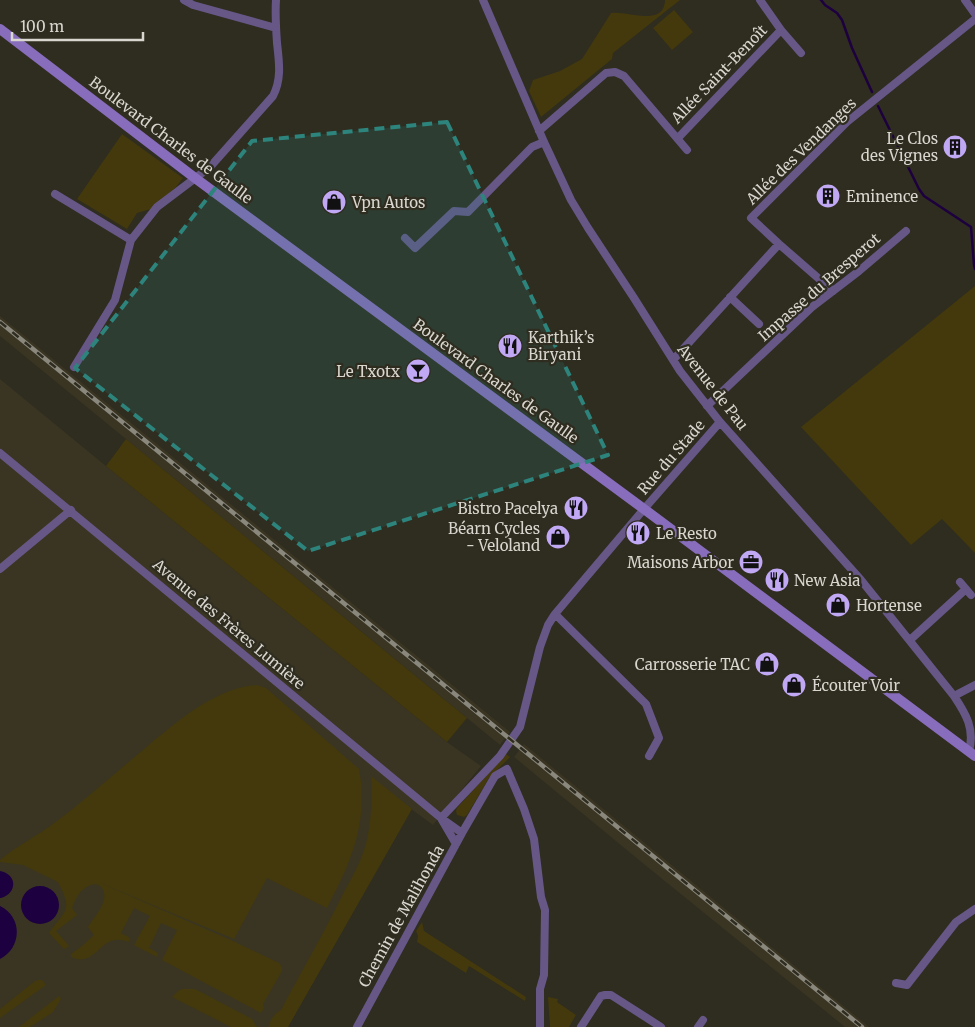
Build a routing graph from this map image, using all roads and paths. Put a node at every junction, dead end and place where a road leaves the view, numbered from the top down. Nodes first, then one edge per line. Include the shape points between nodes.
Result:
1 (184, 0) edge
2 (276, 0) edge
3 (483, 0) edge
4 (760, 0) edge
5 (965, 0) edge
6 (975, 14) edge
7 (975, 19) edge
8 (276, 28) junction
9 (0, 29) edge
10 (781, 30) junction
11 (801, 53) dead end
12 (539, 131) junction
13 (678, 138) junction
14 (544, 142) junction
15 (688, 150) dead end
16 (195, 178) junction
17 (55, 194) dead end
18 (906, 231) dead end
19 (405, 238) dead end
20 (131, 240) junction
21 (779, 244) junction
22 (833, 291) junction
23 (730, 297) junction
24 (759, 324) dead end
25 (673, 360) junction
26 (74, 367) dead end
27 (706, 406) junction
28 (720, 422) junction
29 (0, 453) edge
30 (644, 509) junction
31 (71, 510) junction
32 (0, 569) edge
33 (960, 582) dead end
34 (555, 614) junction
35 (910, 640) junction
36 (975, 685) edge
37 (954, 696) junction
38 (972, 754) edge
39 (649, 756) dead end
40 (441, 818) junction
41 (462, 833) junction
42 (456, 844) junction
43 (975, 909) edge
44 (896, 983) dead end
45 (703, 1020) dead end
46 (356, 1027) edge
47 (540, 1027) edge
48 (581, 1027) edge
49 (661, 1027) edge
50 (698, 1027) edge

1 - 8 street
2 - 8 street
3 - 12 street, Avenue de Pau
4 - 10 street
5 - 6 street
7 - 21 street, Allée des Vendanges via 847,122 752,218
8 - 16 street via 280,72 278,88 210,167
9 - 16 main road, Boulevard Charles de Gaulle
10 - 11 street
10 - 13 street, Allée Saint-Benoît
12 - 13 street via 606,73 615,72 624,76
12 - 14 street, Avenue de Pau
13 - 15 street
14 - 19 street via 532,147 468,212 454,211 415,248
14 - 25 street, Avenue de Pau via 571,200
16 - 20 street via 157,207
16 - 30 main road, Boulevard Charles de Gaulle
17 - 20 street
18 - 22 street, Impasse du Bresperot
20 - 26 street via 115,300
21 - 22 street
21 - 23 street
22 - 27 street, Impasse du Bresperot
23 - 24 street
23 - 25 street
25 - 27 street, Avenue de Pau
27 - 28 street, Avenue de Pau
28 - 30 street, Rue du Stade
28 - 35 street, Avenue de Pau
29 - 31 street, Avenue des Frères Lumière
30 - 34 street
30 - 38 main road, Boulevard Charles de Gaulle
31 - 32 street
31 - 40 street, Avenue des Frères Lumière
33 - 35 street via 969,592
34 - 39 street via 646,704 659,738
34 - 40 street via 540,647 520,727 500,756
35 - 37 street, Avenue de Pau
36 - 37 street
37 - 38 street, Avenue de Pau via 973,732
40 - 41 street
40 - 42 street, Chemin de Malihonda
41 - 42 street
41 - 47 street via 495,776 507,769 534,839 545,910
42 - 46 street, Chemin de Malihonda
43 - 44 street via 956,922 907,985
45 - 50 street
48 - 49 street via 601,996 605,995 611,995

